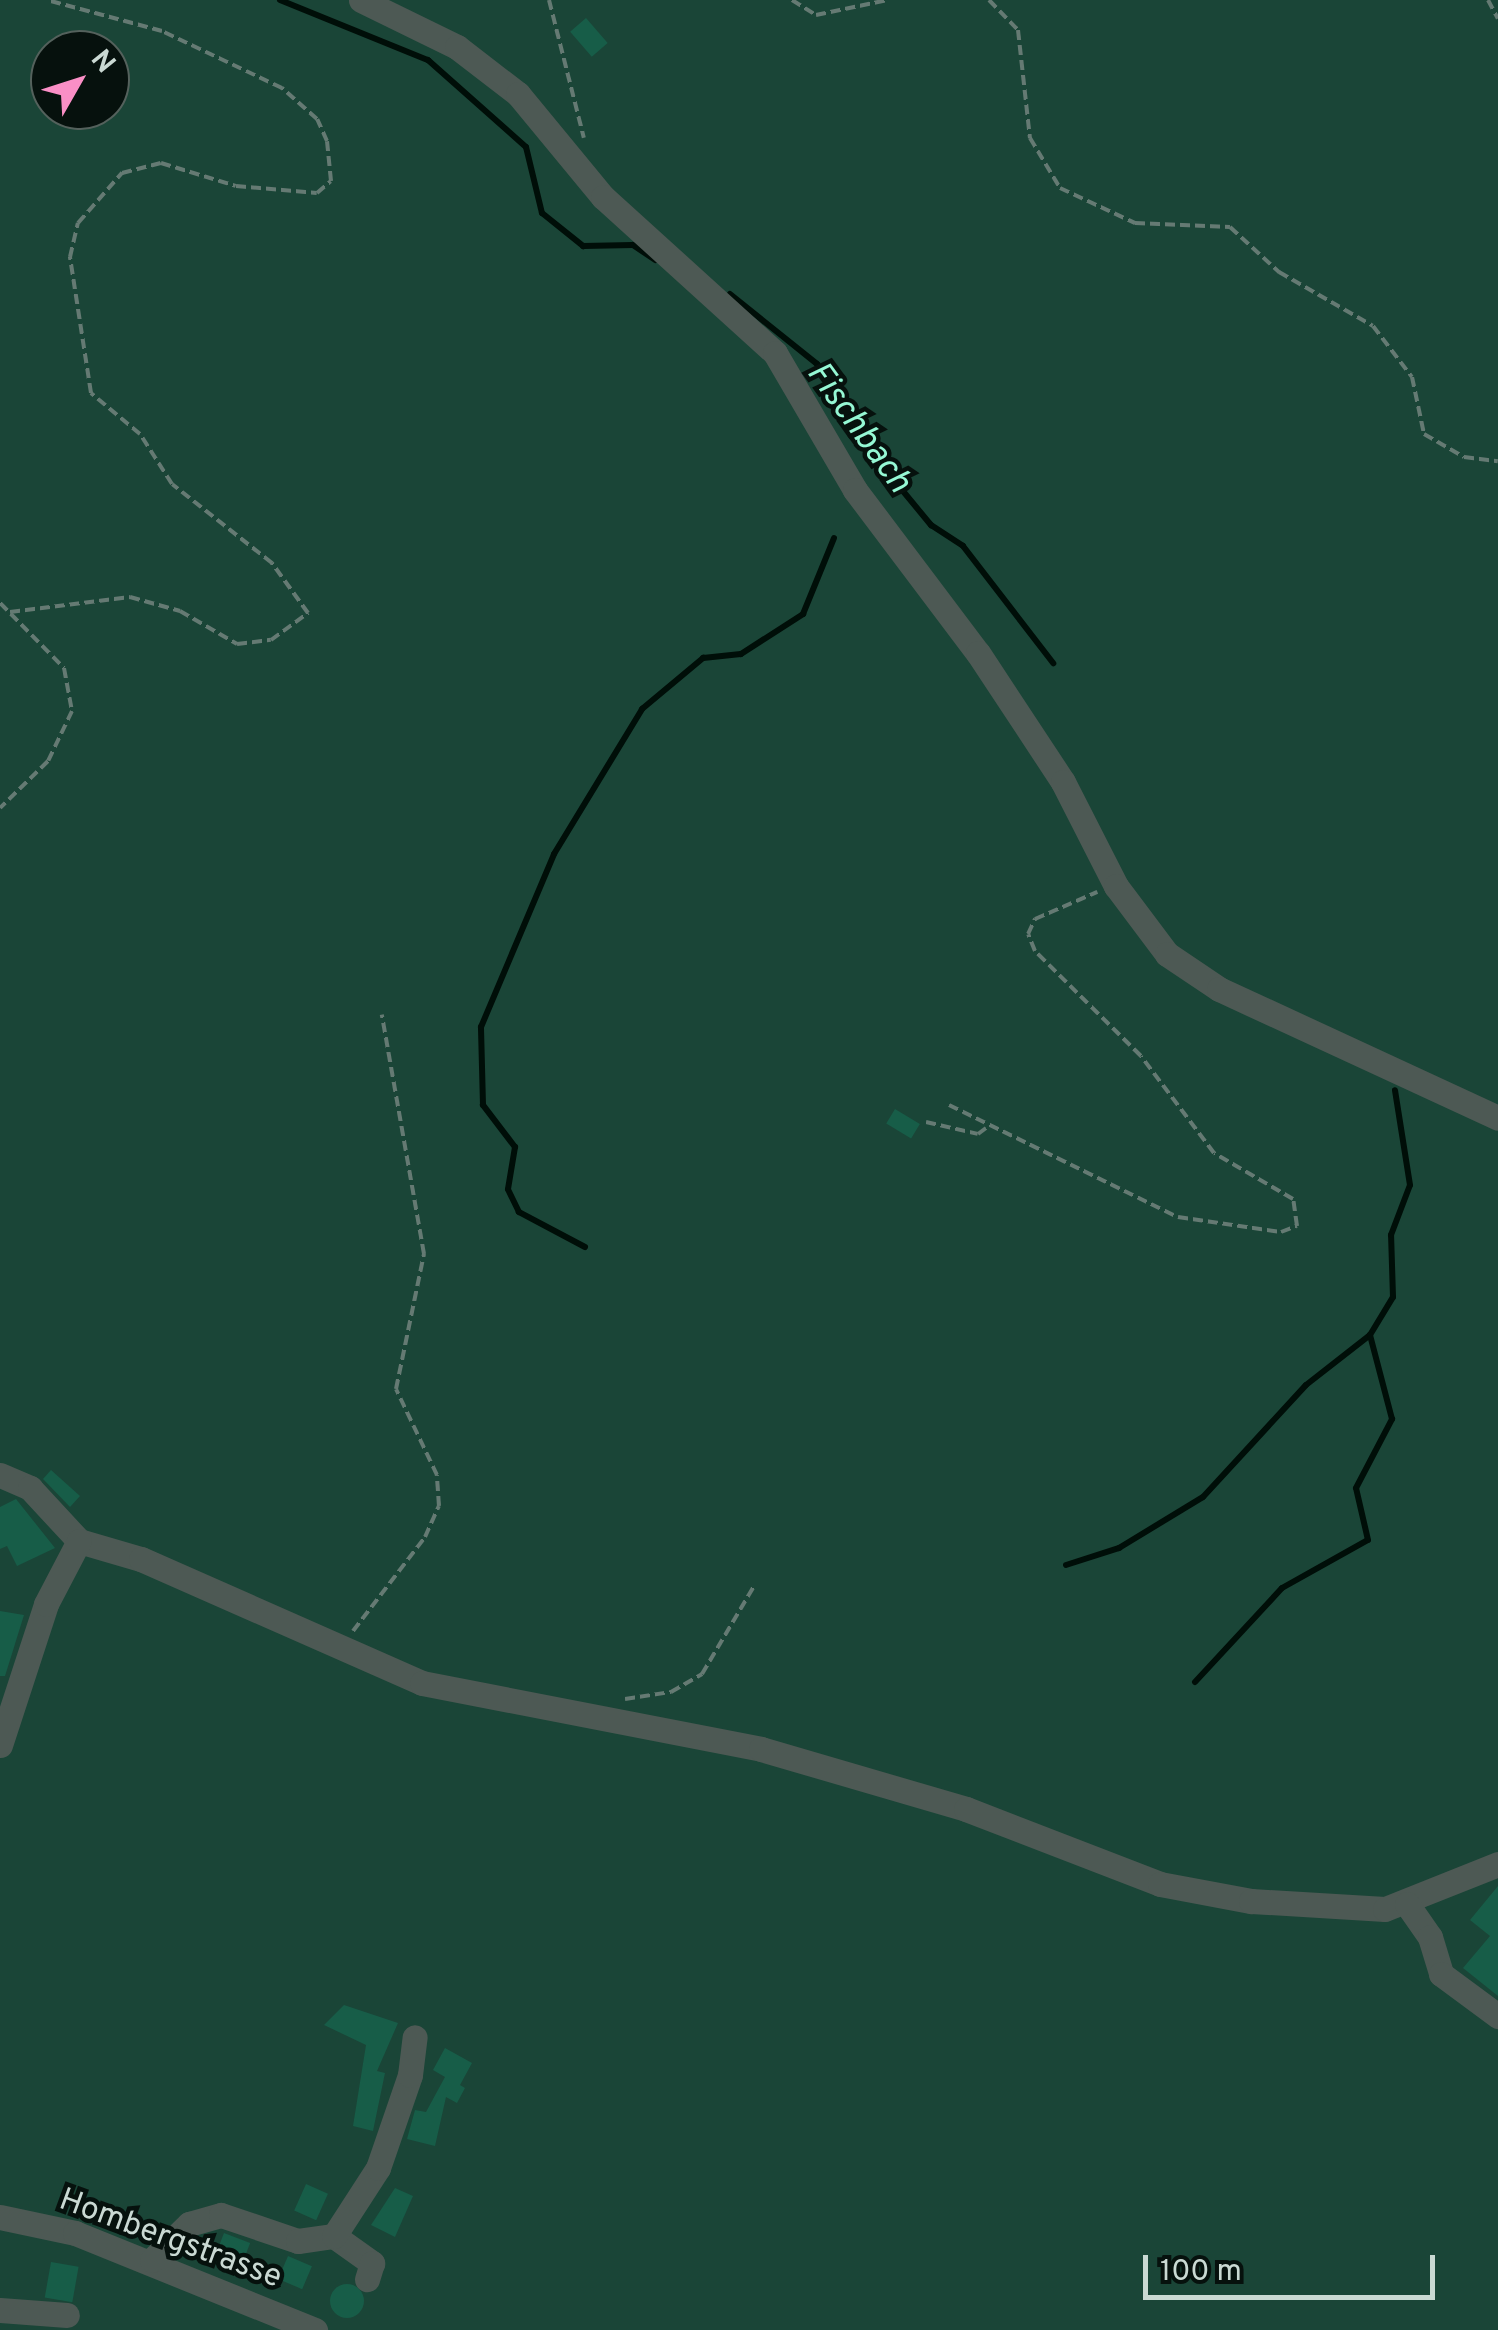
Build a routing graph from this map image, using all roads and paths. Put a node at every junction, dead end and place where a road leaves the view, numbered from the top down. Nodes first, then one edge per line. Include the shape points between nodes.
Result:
1 (47, 0) edge
2 (362, 0) edge
3 (549, 0) edge
4 (792, 0) edge
5 (886, 0) edge
6 (989, 0) edge
7 (1488, 0) edge
8 (1498, 19) edge
9 (579, 166) junction
10 (1498, 461) edge
11 (0, 603) edge
12 (10, 612) junction
13 (0, 808) edge
14 (1116, 886) junction
15 (382, 1015) dead end
16 (949, 1104) dead end
17 (1498, 1118) edge
18 (926, 1122) dead end
19 (987, 1126) junction
20 (0, 1475) edge
21 (80, 1542) junction
22 (754, 1586) dead end
23 (332, 1644) junction
24 (615, 1700) dead end
25 (0, 1745) edge
26 (1498, 1864) edge
27 (1407, 1904) junction
28 (1498, 2016) edge
29 (415, 2036) dead end
30 (0, 2217) edge
31 (334, 2236) junction
32 (152, 2260) junction
33 (367, 2279) dead end
34 (0, 2310) edge
35 (67, 2315) dead end
36 (316, 2330) edge

1 - 12 path via 129,19 282,88 316,119 334,166 316,194 140,166 102,191 78,223 70,257 90,392 140,434 172,484 272,563 308,613 271,640 236,644 180,611 130,597
2 - 9 street via 488,70
3 - 9 path via 587,149
4 - 5 path via 816,14
6 - 10 path via 1018,30 1030,138 1060,188 1135,223 1230,226 1280,272 1373,326 1412,377 1424,434 1464,457
7 - 8 path
9 - 14 street via 786,367 855,490 920,570 1051,763
11 - 12 path
12 - 13 path via 64,668 72,712 48,761
14 - 17 street via 1152,940 1198,977
14 - 19 path via 1042,912 1028,934 1034,950 1141,1056 1214,1153 1283,1190 1301,1218 1281,1232 1200,1224
15 - 23 path via 424,1254 396,1389 437,1474 439,1506 366,1619
16 - 19 path
18 - 19 path via 978,1134
20 - 21 street via 30,1488
21 - 23 street via 141,1560
21 - 25 street via 46,1604
22 - 24 path via 702,1674 671,1692
23 - 27 street via 459,1695 762,1749 966,1809 1192,1892 1342,1907
26 - 27 street via 1462,1873
27 - 28 street via 1430,1936 1441,1974
29 - 31 street via 410,2074 378,2168
30 - 32 street, Hombergstrasse
31 - 32 street via 298,2241 221,2215 189,2224
31 - 33 street via 372,2263
32 - 36 street, Hombergstrasse
34 - 35 street

